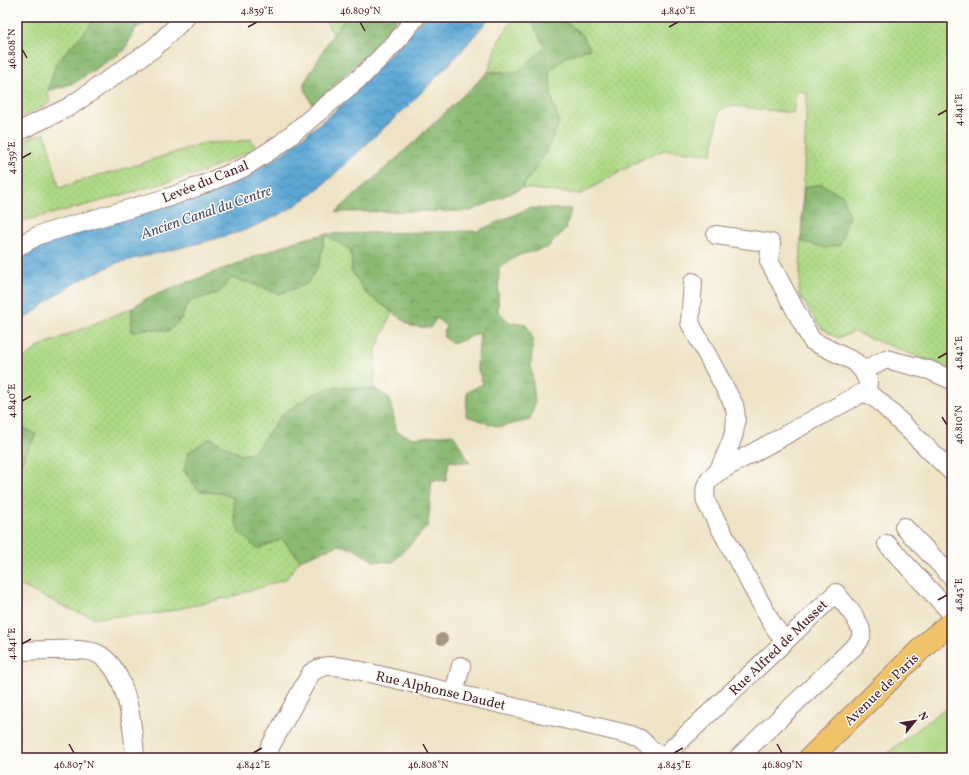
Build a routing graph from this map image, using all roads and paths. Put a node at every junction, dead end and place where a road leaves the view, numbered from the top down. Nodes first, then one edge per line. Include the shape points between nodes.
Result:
1 (186, 17) edge
2 (416, 17) edge
3 (17, 132) edge
4 (716, 235) dead end
5 (17, 247) edge
6 (693, 282) dead end
7 (863, 371) junction
8 (952, 380) edge
9 (867, 394) junction
10 (718, 472) junction
11 (952, 472) edge
12 (904, 527) dead end
13 (887, 544) dead end
14 (952, 577) edge
15 (952, 614) edge
16 (952, 622) edge
17 (784, 641) junction
18 (17, 651) edge
19 (462, 666) dead end
20 (454, 693) junction
21 (135, 758) edge
22 (264, 758) edge
23 (661, 758) edge
24 (738, 758) edge
25 (810, 758) edge

1 - 3 street via 154,48 69,107
2 - 5 street, Levée du Canal via 396,42 363,75 279,145 243,168 170,197 38,235
4 - 7 street via 770,243 769,261 812,341 855,362
6 - 10 street via 690,323 737,414 735,430
7 - 8 street via 886,358 929,370
7 - 9 street via 868,382
9 - 10 street via 860,394
9 - 11 street via 879,401
10 - 17 street via 709,479 704,490 706,502
12 - 14 street
13 - 15 street
16 - 25 main road, Avenue de Paris via 929,641
17 - 23 street, Rue Alfred de Musset
17 - 24 street, Rue Alfred de Musset via 836,593 853,613 861,636 856,645
18 - 21 street via 79,650 95,652 106,659 115,670 126,700
19 - 20 street
20 - 22 street, Rue Alphonse Daudet via 349,668 320,667 311,673 304,683
20 - 23 street, Rue Alphonse Daudet via 631,736 640,739

